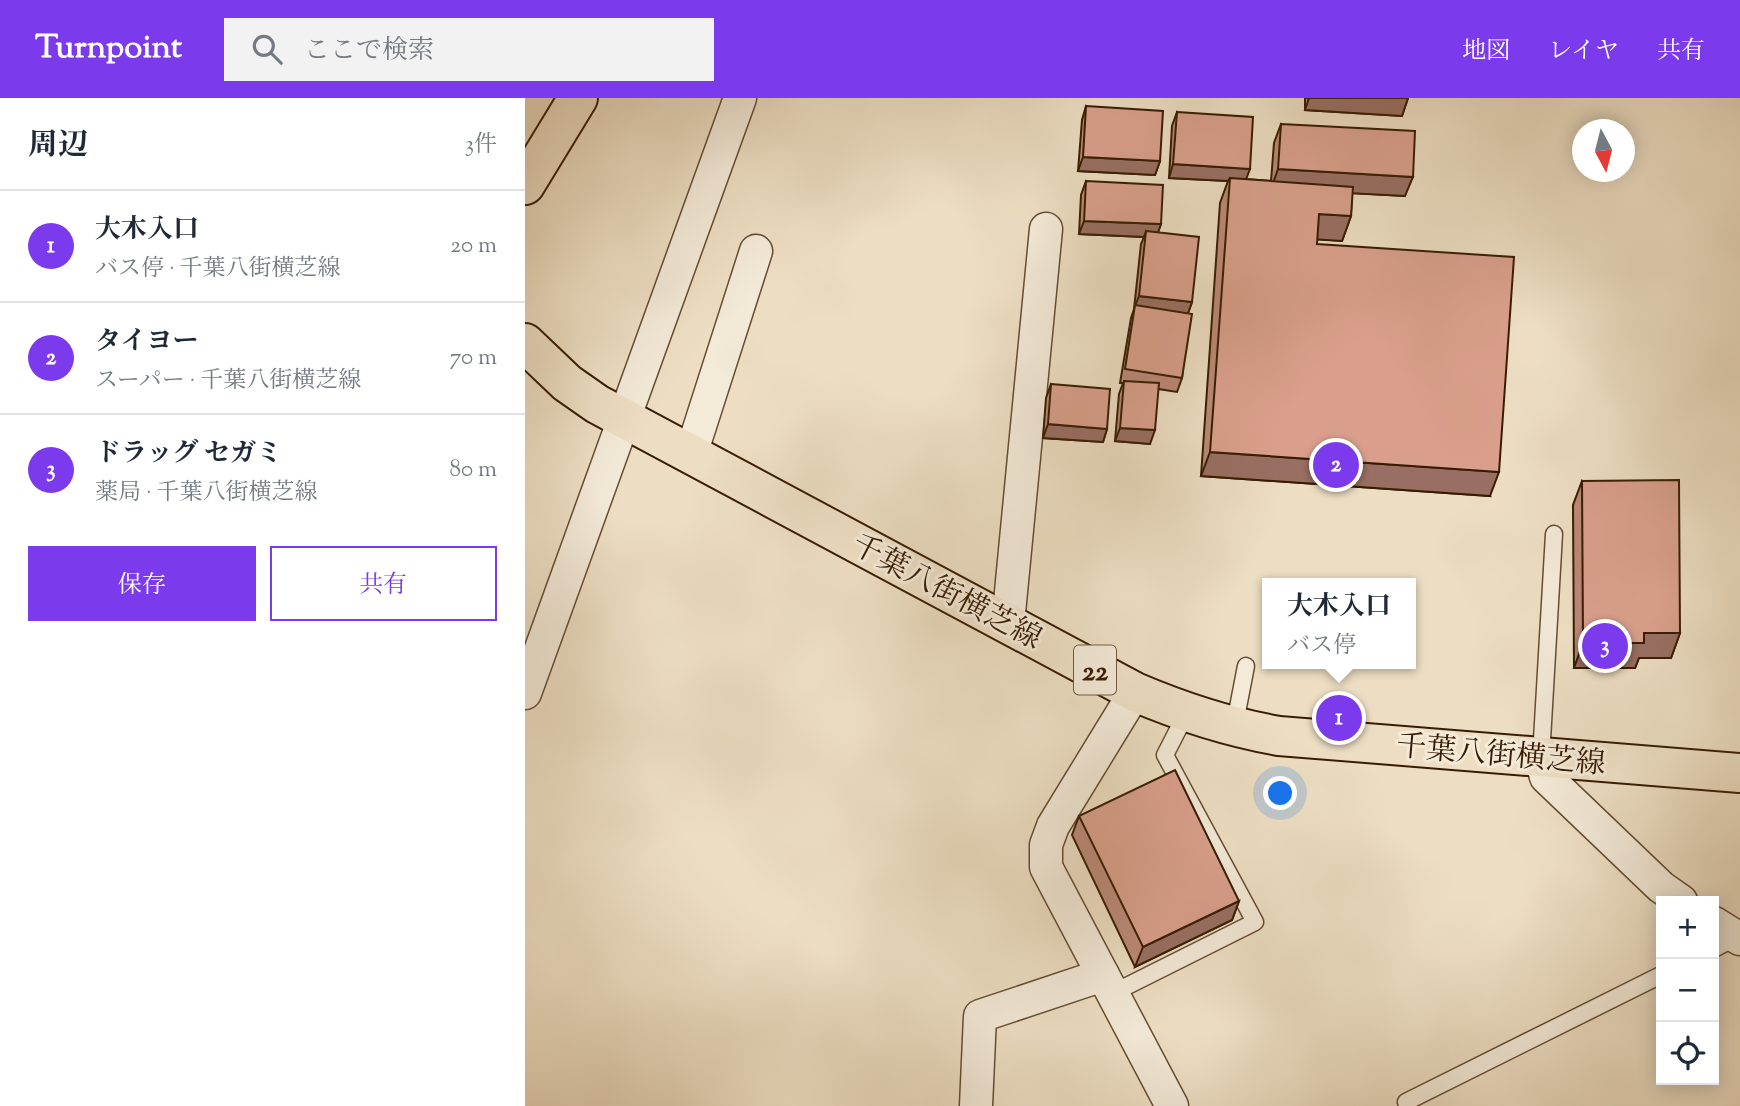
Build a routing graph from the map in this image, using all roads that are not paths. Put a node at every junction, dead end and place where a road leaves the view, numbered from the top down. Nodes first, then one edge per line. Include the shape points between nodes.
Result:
1 (578, 98) edge
2 (740, 98) edge
3 (525, 185) edge
4 (1046, 229) dead end
5 (756, 251) dead end
6 (525, 343) edge
7 (622, 418) junction
8 (691, 454) junction
9 (1554, 534) dead end
10 (1008, 623) junction
11 (1246, 666) dead end
12 (1135, 691) junction
13 (525, 693) edge
14 (1186, 714) junction
15 (1234, 728) junction
16 (1541, 757) junction
17 (1740, 773) edge
18 (1674, 896) edge
19 (1656, 977) edge
20 (1114, 981) junction
21 (1406, 1102) dead end
22 (976, 1106) edge
23 (1172, 1106) edge

1 - 3 main road
2 - 7 street
4 - 10 street
5 - 8 street
6 - 7 main road, 千葉八街横芝線 / 22 via 567,383
7 - 8 main road, 千葉八街横芝線 / 22
7 - 13 street
8 - 10 main road, 千葉八街横芝線 / 22
9 - 16 lane
10 - 12 main road, 千葉八街横芝線 / 22
11 - 15 lane
12 - 14 main road, 千葉八街横芝線 / 22
12 - 20 street via 1046,845 1046,867
14 - 15 main road, 千葉八街横芝線 / 22
14 - 20 lane via 1165,754 1255,922
15 - 16 main road, 千葉八街横芝線 / 22 via 1279,736
16 - 17 main road, 千葉八街横芝線 / 22
16 - 18 street via 1546,776
19 - 21 lane
20 - 22 street via 980,1016
20 - 23 street

